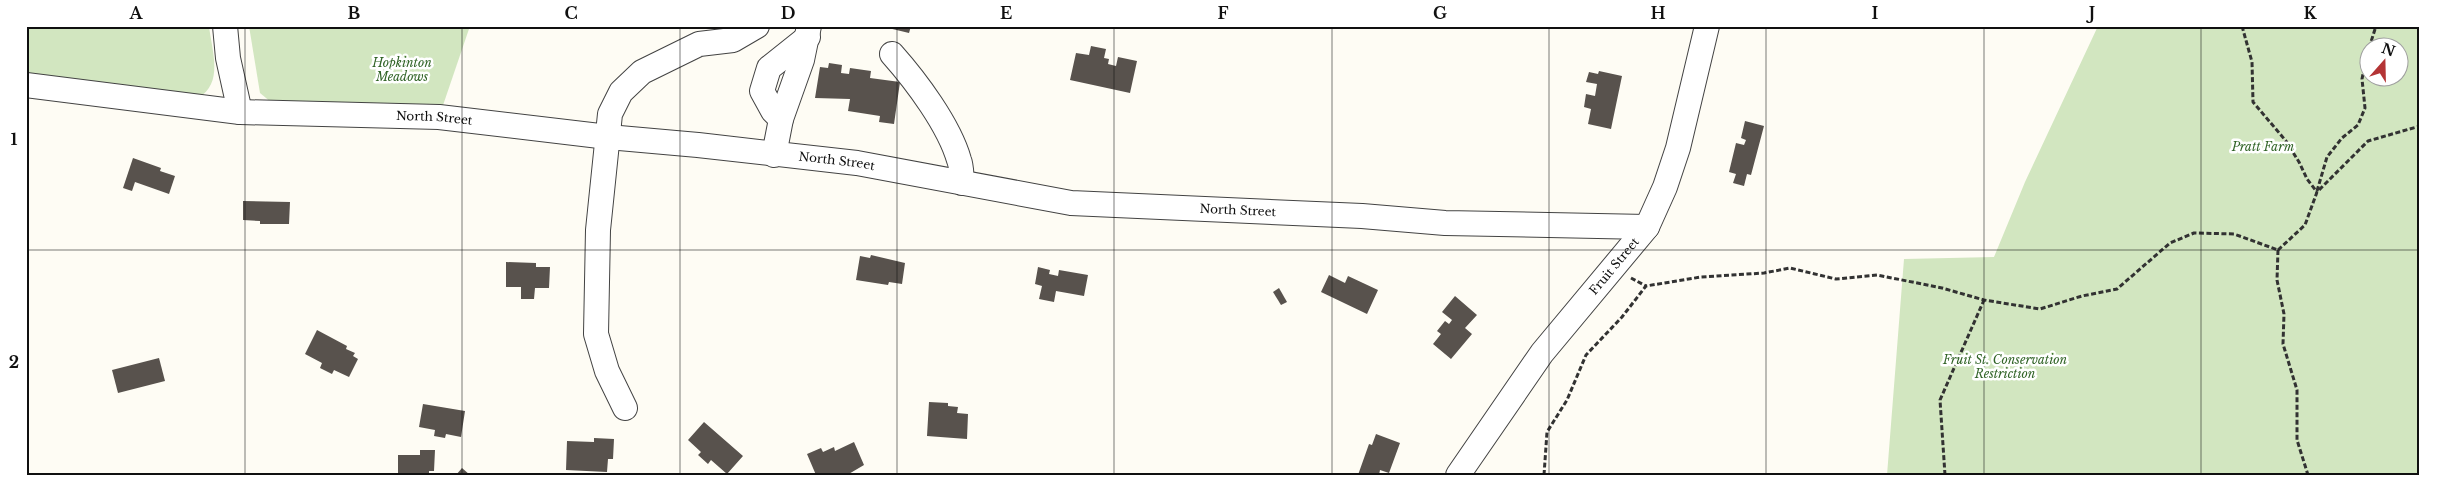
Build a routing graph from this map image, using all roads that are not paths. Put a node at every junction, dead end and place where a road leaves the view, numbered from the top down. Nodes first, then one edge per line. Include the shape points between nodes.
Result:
1 (225, 26) edge
2 (757, 26) edge
3 (1708, 26) edge
4 (808, 32) edge
5 (892, 54) dead end
6 (26, 85) edge
7 (240, 112) junction
8 (608, 137) junction
9 (774, 155) junction
10 (962, 183) junction
11 (1647, 227) junction
12 (625, 408) dead end
13 (1458, 475) edge

1 - 7 street via 228,58
2 - 8 street via 733,40 699,44 642,72 621,92 610,114
3 - 11 street, Fruit Street via 1678,148
4 - 9 street via 796,80 781,119
5 - 10 street via 911,76 940,122 960,160
6 - 7 street, North Street
7 - 8 street, North Street via 439,117
8 - 9 street, North Street
8 - 12 street via 598,230 596,334 607,371
9 - 10 street, North Street via 857,163
10 - 11 street, North Street via 1035,198 1088,204 1362,216 1445,223
11 - 13 street, Fruit Street via 1542,353

